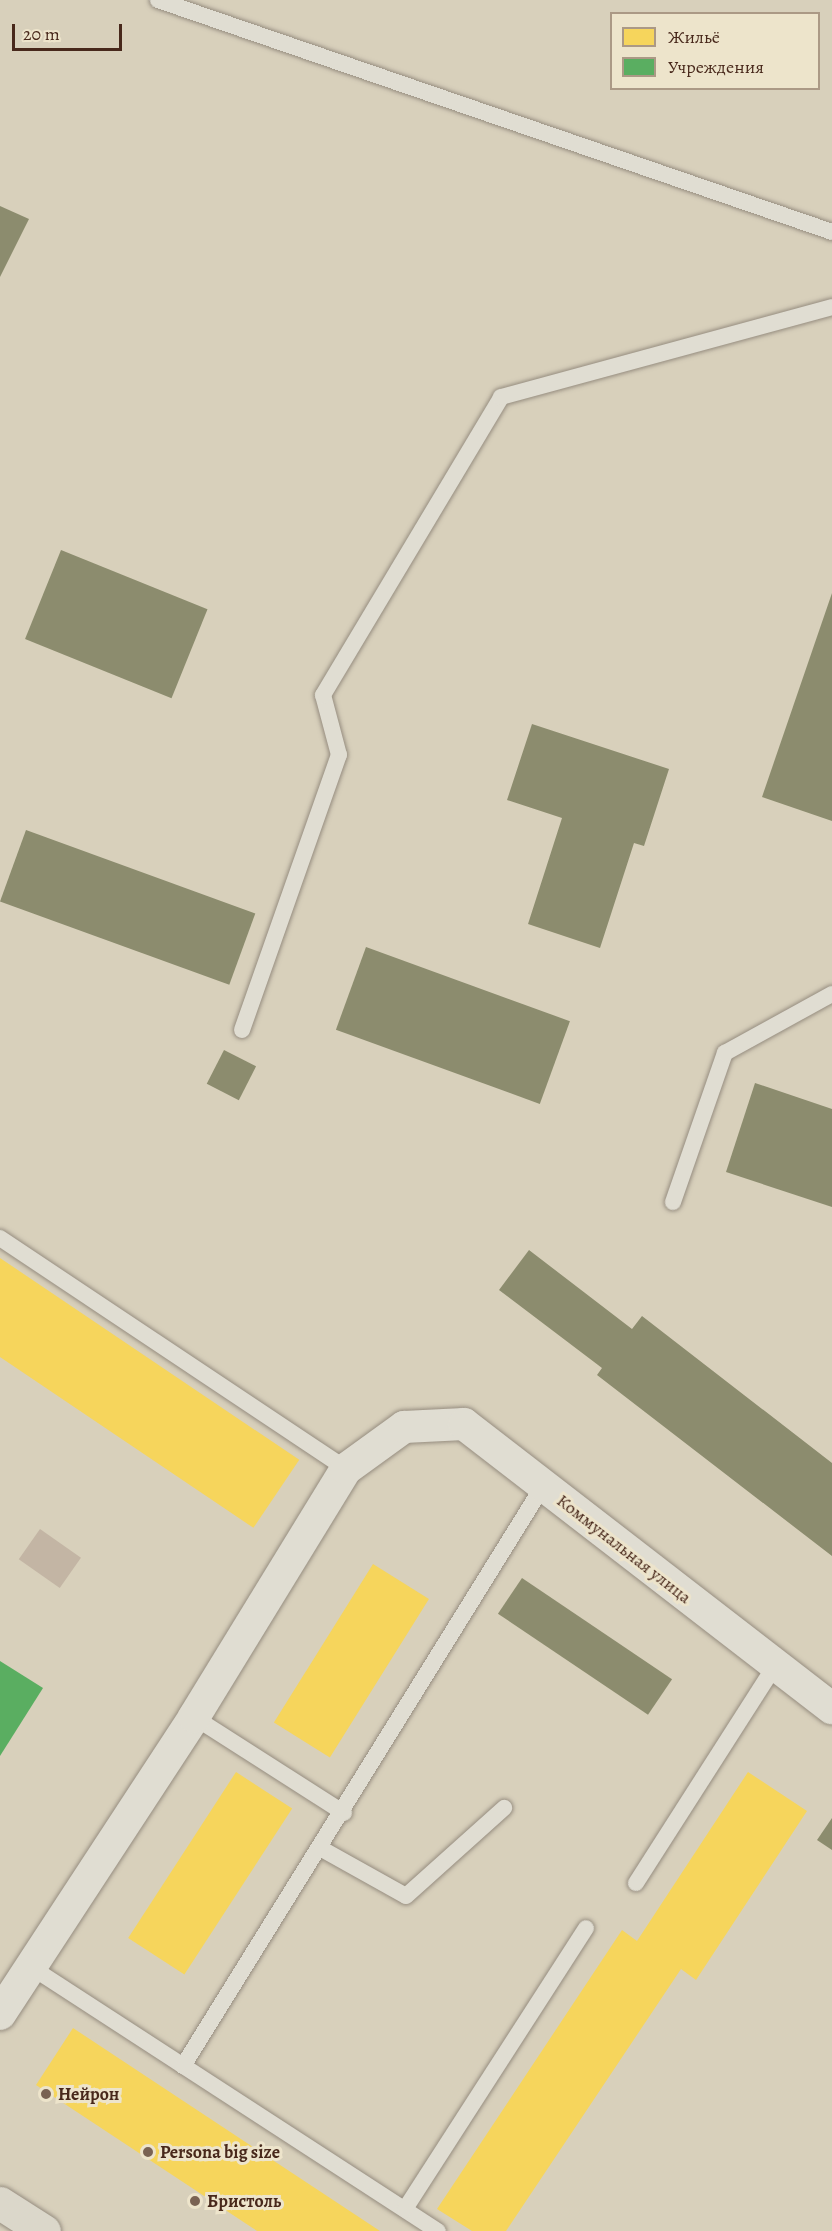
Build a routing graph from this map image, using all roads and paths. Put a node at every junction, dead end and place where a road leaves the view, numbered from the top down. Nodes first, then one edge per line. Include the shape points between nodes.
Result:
1 (158, 0) edge
2 (832, 232) edge
3 (832, 307) edge
4 (832, 994) edge
5 (242, 1030) dead end
6 (673, 1202) dead end
7 (0, 1238) edge
8 (346, 1469) junction
9 (543, 1486) junction
10 (775, 1666) junction
11 (832, 1708) edge
12 (194, 1717) junction
13 (504, 1808) dead end
14 (344, 1813) junction
15 (320, 1848) junction
16 (636, 1883) dead end
17 (586, 1928) dead end
18 (31, 1967) junction
19 (0, 2014) edge
20 (183, 2066) junction
21 (0, 2203) edge
22 (405, 2209) junction
23 (44, 2231) edge
24 (438, 2231) edge

1 - 2 lane
3 - 5 lane via 501,397 323,695 339,755
4 - 6 lane via 725,1053
7 - 8 lane
8 - 9 street, Коммунальная улица via 404,1427 464,1424
8 - 12 street
9 - 10 street, Коммунальная улица
9 - 14 lane
10 - 11 street, Коммунальная улица
10 - 16 lane
12 - 14 lane
12 - 18 street
13 - 15 lane via 406,1896
14 - 15 lane
15 - 20 lane
17 - 22 lane
18 - 19 street
18 - 20 lane
20 - 22 lane
21 - 23 highway
22 - 24 lane

